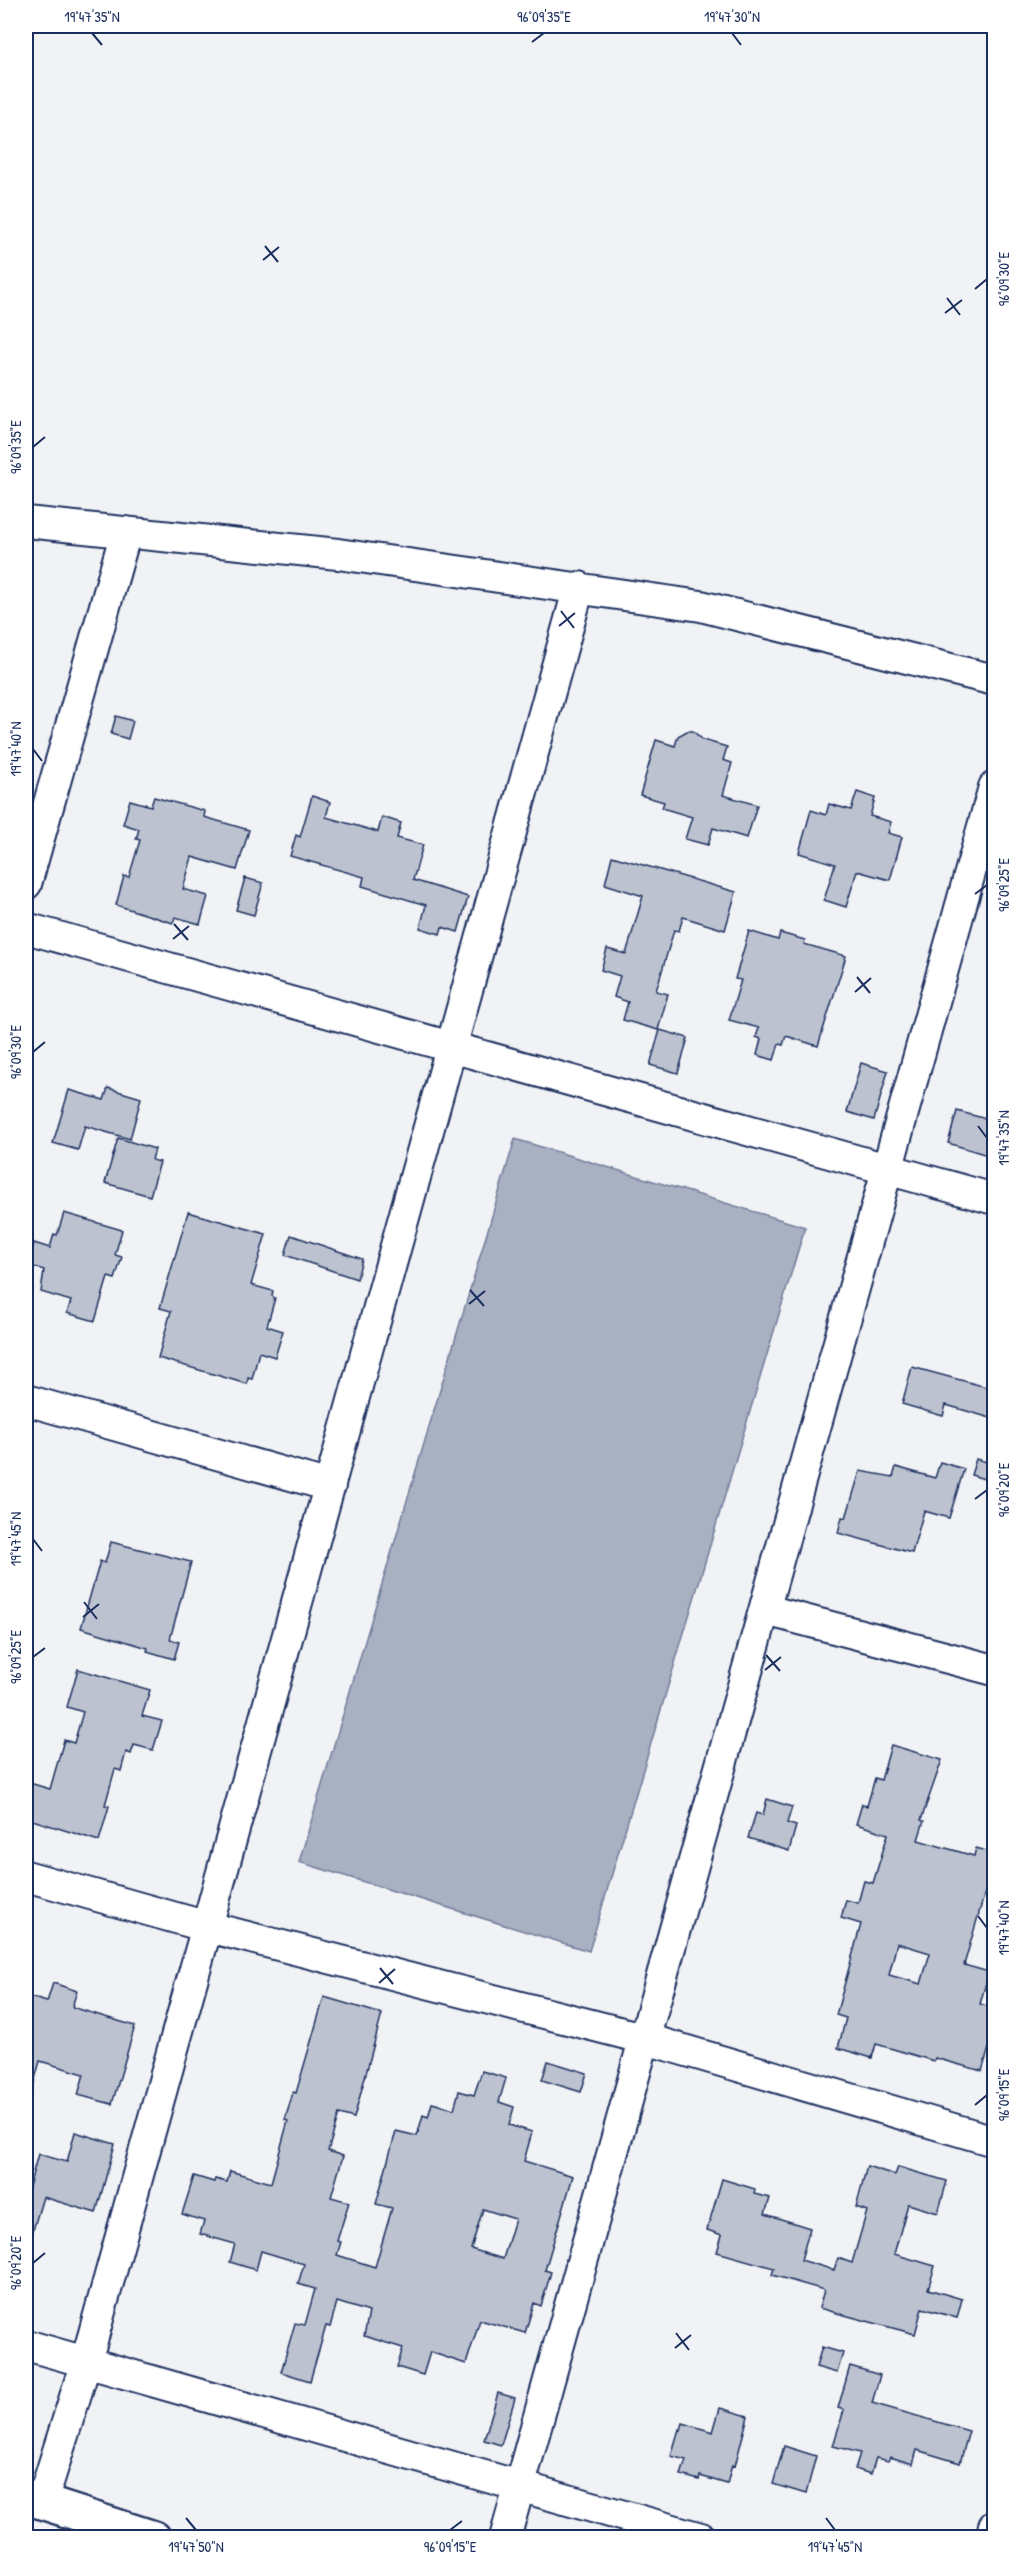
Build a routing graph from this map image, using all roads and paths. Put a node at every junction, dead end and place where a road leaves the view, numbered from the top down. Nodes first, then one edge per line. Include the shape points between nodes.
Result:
1 (26, 522) edge
2 (126, 532) junction
3 (579, 587) junction
4 (994, 680) edge
5 (994, 787) edge
6 (26, 884) edge
7 (26, 928) edge
8 (452, 1046) junction
9 (888, 1169) junction
10 (994, 1199) edge
11 (26, 1400) edge
12 (330, 1486) junction
13 (766, 1610) junction
14 (994, 1670) edge
15 (26, 1876) edge
16 (208, 1927) junction
17 (646, 2039) junction
18 (994, 2141) edge
19 (26, 2344) edge
20 (87, 2362) junction
21 (520, 2487) junction
22 (34, 2500) edge
23 (994, 2526) edge
24 (154, 2538) edge
25 (505, 2538) edge
26 (701, 2538) edge
27 (991, 2538) edge

1 - 2 street
2 - 3 street via 338,554
2 - 6 street
3 - 4 street via 701,606
3 - 8 street
5 - 9 street
7 - 8 street
8 - 9 street
8 - 12 street
9 - 10 street
9 - 13 street
11 - 12 street
12 - 16 street
13 - 14 street
13 - 17 street
15 - 16 street
16 - 17 street
16 - 20 street
17 - 18 street
17 - 21 street
19 - 20 street
20 - 21 street
20 - 22 street
21 - 25 street
21 - 26 street
22 - 24 main road
23 - 27 street

